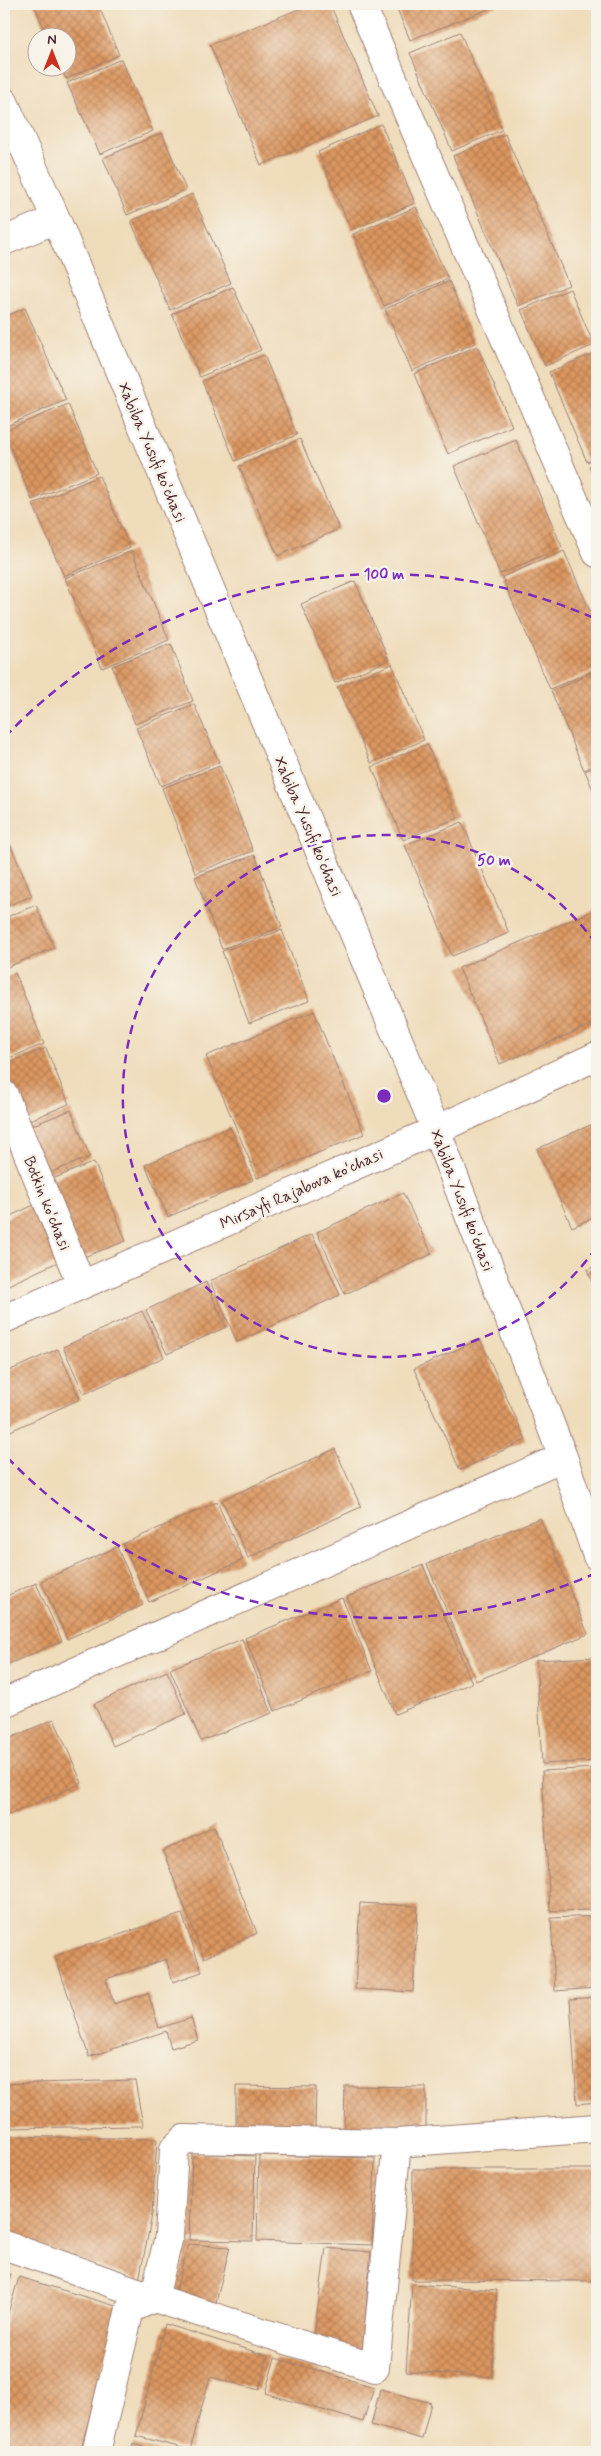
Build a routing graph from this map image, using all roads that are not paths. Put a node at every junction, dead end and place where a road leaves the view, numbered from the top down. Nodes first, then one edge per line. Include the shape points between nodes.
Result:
1 (361, 4) edge
2 (4, 102) edge
3 (56, 219) junction
4 (4, 241) edge
5 (597, 553) edge
6 (597, 1056) edge
7 (4, 1095) edge
8 (436, 1130) junction
9 (81, 1284) junction
10 (4, 1319) edge
11 (563, 1457) junction
12 (597, 1556) edge
13 (4, 1703) edge
14 (597, 2128) edge
15 (397, 2143) junction
16 (4, 2245) edge
17 (154, 2298) junction
18 (96, 2452) edge

1 - 5 street
2 - 3 street, Xabiba Yusufi ko'chasi
3 - 4 street
3 - 8 street, Xabiba Yusufi ko'chasi
6 - 8 street, Mirsayfi Rajabova ko'chasi
7 - 9 street, Botkin ko'chasi
8 - 9 street, Mirsayfi Rajabova ko'chasi
8 - 11 street, Xabiba Yusufi ko'chasi
9 - 10 street, Mirsayfi Rajabova ko'chasi
11 - 12 street, Xabiba Yusufi ko'chasi
11 - 13 street
14 - 15 street
15 - 17 street via 184,2139 174,2149 169,2236
15 - 17 street via 375,2368
16 - 17 street
17 - 18 street via 130,2309

